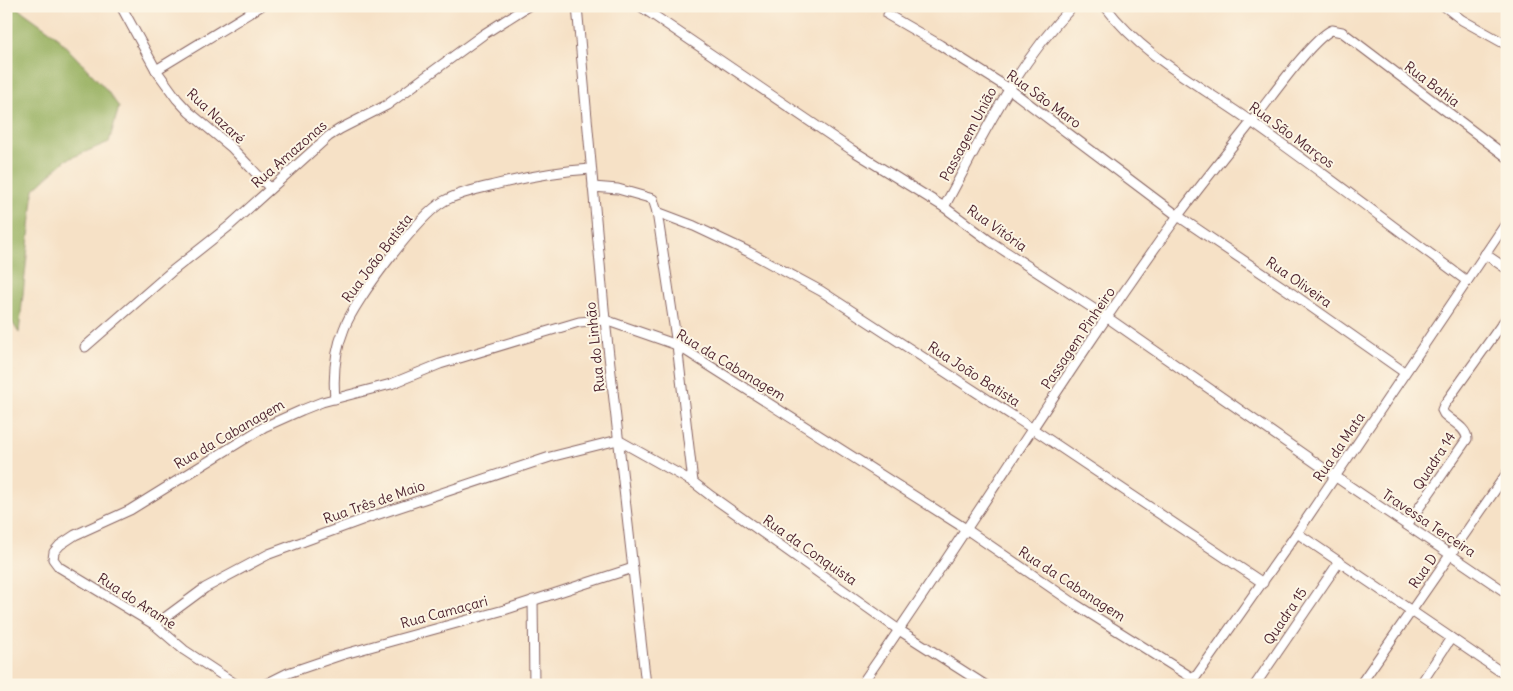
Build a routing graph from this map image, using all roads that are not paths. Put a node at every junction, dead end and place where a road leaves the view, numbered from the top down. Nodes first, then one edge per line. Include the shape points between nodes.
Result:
1 (121, 6) edge
2 (262, 6) edge
3 (528, 6) edge
4 (577, 6) edge
5 (640, 6) edge
6 (1073, 6) edge
7 (1105, 6) edge
8 (1444, 6) edge
9 (888, 15) dead end
10 (1342, 32) joint
11 (1507, 45) edge
12 (156, 70) junction
13 (1008, 88) junction
14 (1252, 122) junction
15 (1507, 157) edge
16 (591, 169) junction
17 (593, 187) junction
18 (270, 188) junction
19 (944, 207) junction
20 (657, 212) junction
21 (1178, 216) junction
22 (1507, 222) edge
23 (1485, 254) junction
24 (1507, 269) edge
25 (1466, 281) junction
26 (1507, 317) edge
27 (1108, 318) junction
28 (605, 320) junction
29 (677, 345) junction
30 (85, 347) dead end
31 (1404, 372) junction
32 (335, 400) junction
33 (1033, 430) junction
34 (618, 440) junction
35 (1507, 472) edge
36 (1336, 477) junction
37 (693, 482) junction
38 (1407, 525) junction
39 (966, 530) junction
40 (1297, 533) junction
41 (75, 535) joint
42 (1451, 555) junction
43 (1339, 562) junction
44 (633, 568) junction
45 (1263, 582) junction
46 (1507, 593) edge
47 (533, 600) junction
48 (1411, 611) junction
49 (155, 625) junction
50 (899, 630) junction
51 (1451, 638) junction
52 (1507, 676) edge
53 (1192, 682) edge
54 (237, 685) edge
55 (264, 685) edge
56 (534, 685) edge
57 (646, 685) edge
58 (861, 685) edge
59 (985, 685) edge
60 (1255, 685) edge
61 (1360, 685) edge
62 (1420, 685) edge

1 - 12 street, Rua Nazaré
2 - 12 street
3 - 18 street, Rua Amazonas via 387,105 334,132
4 - 16 street, Rua do Linhão
5 - 19 street, Rua Vitória via 844,145
6 - 13 street, Passagem União via 1039,44
7 - 14 street, Rua São Marços via 1150,51
8 - 11 street
9 - 13 street, Rua São Maro
10 - 14 street, Passagem Pinheiro via 1332,30 1321,37
10 - 15 street, Rua Bahia
12 - 18 street, Rua Nazaré via 177,100 231,147
13 - 19 street, Passagem União
13 - 21 street, Rua São Maro
14 - 21 street, Passagem Pinheiro
14 - 25 street, Rua São Marços
16 - 17 street, Rua do Linhão
16 - 32 street, Rua João Batista via 527,177 484,187 458,195 432,210 399,247 357,304 345,326 336,355
17 - 20 street via 618,189 653,199
17 - 28 street, Rua do Linhão
18 - 30 street, Rua Amazonas
19 - 27 street, Rua Vitória via 991,242
20 - 29 street
20 - 33 street, Rua João Batista via 749,252 821,291
21 - 27 street, Passagem Pinheiro
21 - 31 street, Rua Oliveira
22 - 23 street, Rua da Mata
23 - 24 street
23 - 25 street, Rua da Mata
25 - 31 street, Rua da Mata
26 - 38 street, Quadra 14 via 1444,405 1444,414 1465,431 1467,439
27 - 33 street, Passagem Pinheiro
27 - 36 street, Rua Vitória
28 - 29 street, Rua da Cabanagem
28 - 32 street, Rua da Cabanagem via 579,322
28 - 34 street, Rua do Linhão
29 - 37 street
29 - 39 street, Rua da Cabanagem
31 - 36 street, Rua da Mata
32 - 41 street, Rua da Cabanagem via 322,402 264,427 137,506
33 - 39 street, Passagem Pinheiro
33 - 45 street, Rua João Batista
34 - 37 street, Rua da Conquista
34 - 44 street, Rua do Linhão
34 - 49 street, Rua Três de Maio via 550,457 269,554 205,588
35 - 42 street, Rua D
36 - 38 street, Travessa Terceira
36 - 40 street, Rua da Mata
37 - 50 street, Rua da Conquista
38 - 42 street, Travessa Terceira
39 - 50 street, Passagem Pinheiro
39 - 53 street, Rua da Cabanagem
40 - 43 street
40 - 45 street, Rua da Mata
41 - 49 street, Rua do Arame via 56,548 53,556 59,568
42 - 46 street, Travessa Terceira
42 - 48 street, Rua D
43 - 48 street
43 - 60 street, Quadra 15
44 - 47 street, Rua Camaçari
44 - 57 street, Rua do Linhão
45 - 53 street, Rua da Mata
47 - 55 street, Rua Camaçari via 341,655 288,672
47 - 56 street
48 - 51 street
48 - 61 street, Rua D
49 - 54 street, Rua do Arame via 184,650
50 - 58 street, Passagem Pinheiro
50 - 59 street, Rua da Conquista
51 - 52 street
51 - 62 street

